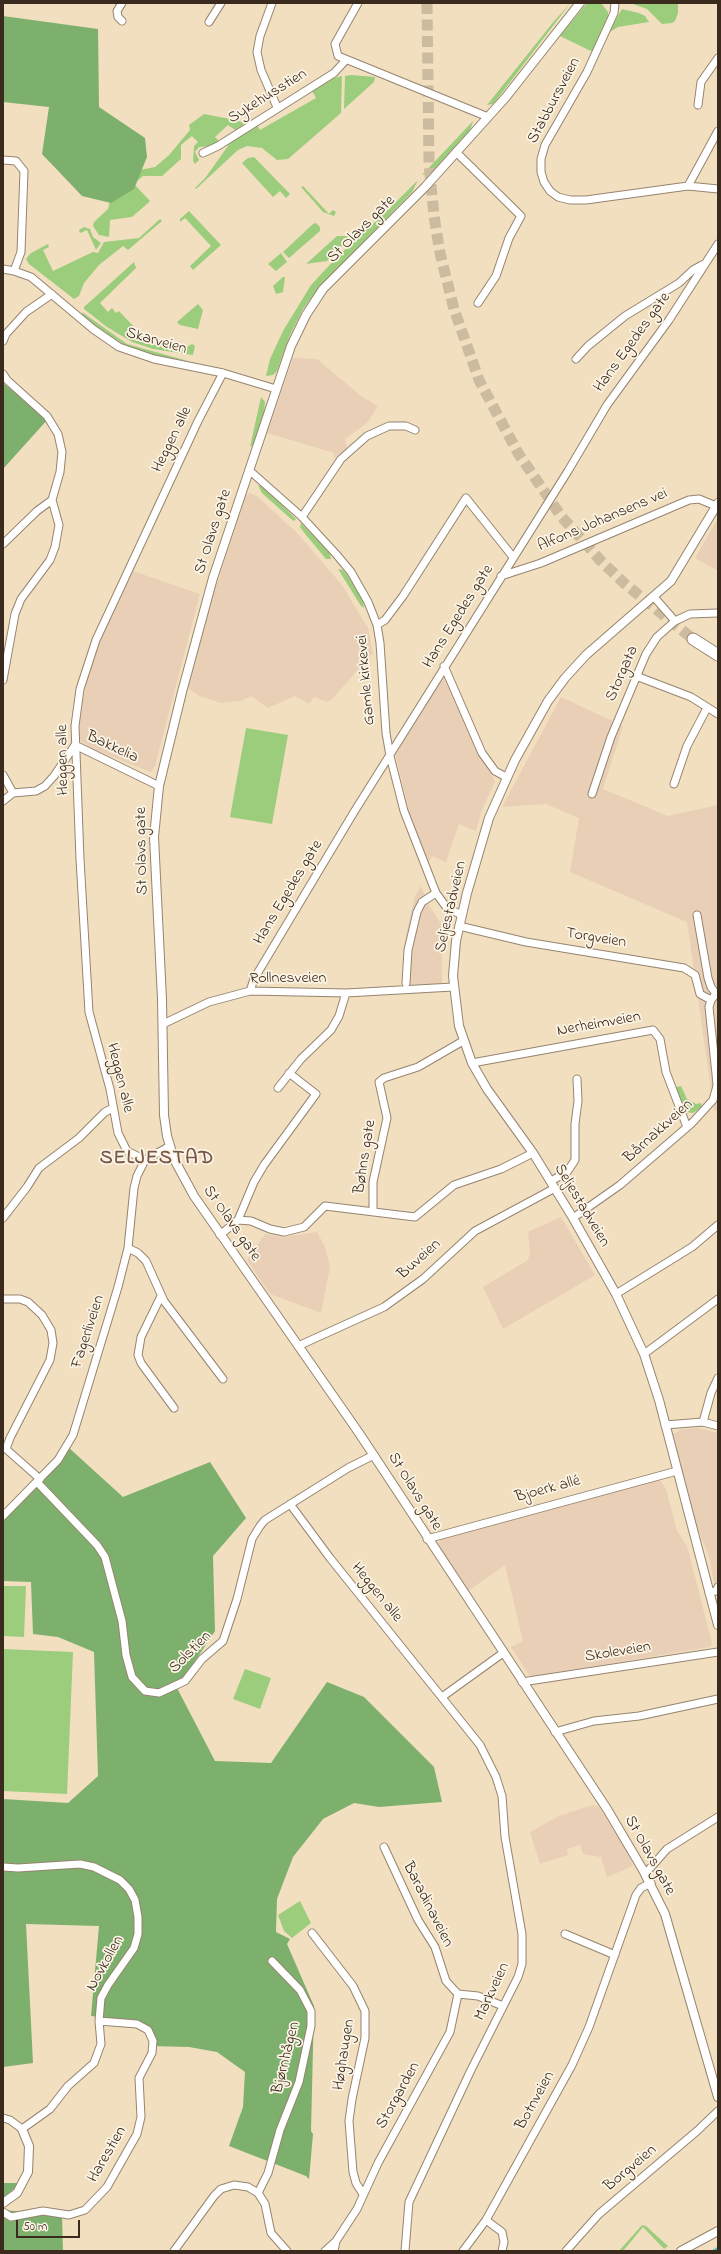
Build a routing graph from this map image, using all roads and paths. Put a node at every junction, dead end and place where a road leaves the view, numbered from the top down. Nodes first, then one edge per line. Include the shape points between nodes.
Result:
1 (122, 3) edge
2 (221, 3) edge
3 (272, 3) edge
4 (358, 3) edge
5 (580, 3) edge
6 (615, 3) edge
7 (122, 21) dead end
8 (209, 22) dead end
9 (718, 58) edge
10 (345, 61) junction
11 (698, 105) dead end
12 (277, 107) junction
13 (488, 117) junction
14 (718, 131) edge
15 (456, 152) junction
16 (203, 153) dead end
17 (3, 160) edge
18 (688, 186) junction
19 (718, 189) edge
20 (718, 244) edge
21 (703, 265) junction
22 (3, 269) edge
23 (14, 271) junction
24 (52, 294) junction
25 (478, 303) dead end
26 (3, 341) edge
27 (576, 359) dead end
28 (223, 373) junction
29 (3, 374) edge
30 (276, 389) junction
31 (415, 430) dead end
32 (249, 470) junction
33 (52, 500) junction
34 (717, 504) edge
35 (302, 517) junction
36 (3, 544) edge
37 (513, 558) junction
38 (501, 576) junction
39 (654, 597) junction
40 (718, 613) edge
41 (675, 621) junction
42 (377, 625) junction
43 (693, 639) tunnel mouth
44 (718, 655) edge
45 (444, 666) junction
46 (636, 676) junction
47 (3, 680) edge
48 (707, 708) junction
49 (718, 714) edge
50 (75, 745) junction
51 (390, 756) junction
52 (3, 775) edge
53 (506, 777) junction
54 (674, 784) dead end
55 (159, 786) junction
56 (13, 793) junction
57 (592, 794) dead end
58 (3, 801) edge
59 (436, 893) junction
60 (462, 915) junction
61 (697, 915) dead end
62 (459, 926) junction
63 (406, 983) dead end
64 (453, 987) junction
65 (250, 991) junction
66 (346, 993) junction
67 (717, 993) edge
68 (711, 1000) junction
69 (163, 1024) junction
70 (463, 1041) junction
71 (472, 1062) junction
72 (289, 1073) junction
73 (577, 1079) dead end
74 (278, 1088) dead end
75 (113, 1108) junction
76 (687, 1128) junction
77 (170, 1146) junction
78 (533, 1153) junction
79 (145, 1160) junction
80 (553, 1185) junction
81 (373, 1212) junction
82 (3, 1218) edge
83 (573, 1218) junction
84 (238, 1220) junction
85 (718, 1225) edge
86 (220, 1235) junction
87 (128, 1248) junction
88 (616, 1294) junction
89 (161, 1296) junction
90 (3, 1299) edge
91 (718, 1299) edge
92 (298, 1346) junction
93 (644, 1354) junction
94 (223, 1378) dead end
95 (718, 1378) edge
96 (174, 1408) dead end
97 (703, 1422) junction
98 (665, 1425) junction
99 (718, 1426) edge
100 (4, 1449) edge
101 (374, 1455) junction
102 (677, 1471) junction
103 (39, 1480) junction
104 (290, 1504) junction
105 (3, 1516) edge
106 (427, 1539) junction
107 (718, 1587) edge
108 (709, 1592) junction
109 (718, 1625) edge
110 (718, 1652) edge
111 (503, 1653) junction
112 (522, 1682) junction
113 (442, 1698) junction
114 (718, 1699) edge
115 (555, 1732) junction
116 (718, 1817) edge
117 (384, 1847) dead end
118 (3, 1867) edge
119 (645, 1874) junction
120 (651, 1883) junction
121 (312, 1933) dead end
122 (565, 1934) dead end
123 (615, 1955) junction
124 (272, 1961) dead end
125 (458, 1994) junction
126 (503, 2006) junction
127 (99, 2021) junction
128 (718, 2096) edge
129 (718, 2111) edge
130 (3, 2118) edge
131 (22, 2129) junction
132 (258, 2193) junction
133 (363, 2194) junction
134 (3, 2203) edge
135 (3, 2212) edge
136 (486, 2220) junction
137 (718, 2231) edge
138 (336, 2240) junction
139 (174, 2251) edge
140 (287, 2251) edge
141 (325, 2251) edge
142 (334, 2251) edge
143 (405, 2251) edge
144 (463, 2251) edge
145 (502, 2251) edge
146 (566, 2251) edge
147 (681, 2251) edge

1 - 7 street via 117,11
2 - 8 street
3 - 12 street via 260,36 258,52 261,70
4 - 10 street via 337,38 335,50
5 - 13 street, St Olavs gate
6 - 18 street, Stabbursveien via 614,13 587,72 545,145 540,172 550,191 570,200
9 - 11 street via 701,82
10 - 12 street, Sykehusstien via 334,73
10 - 13 street
12 - 16 street, Sykehusstien
13 - 15 street, St Olavs gate
14 - 18 street
15 - 25 street via 521,216 509,238 496,276
15 - 30 street, St Olavs gate via 317,297 295,338
17 - 23 street via 16,161 24,171 21,252
18 - 19 street
20 - 21 street, Hans Egedes gate
21 - 27 street, Hans Egedes gate via 625,316
21 - 37 street, Hans Egedes gate via 669,320 607,405
22 - 23 street, Skarveien
23 - 24 street, Skarveien via 31,277
24 - 26 street via 26,312
24 - 28 street, Skarveien via 93,329 119,347 154,359
28 - 30 street, Skarveien
28 - 50 street, Heggen alle via 96,640 80,689
29 - 33 street via 47,416 58,434 62,452
30 - 32 street, St Olavs gate
31 - 35 street via 406,426 390,426 367,436 340,459
32 - 35 street, Gamle kirkevei
32 - 55 street, St Olavs gate via 204,611
33 - 36 street
33 - 47 street via 59,525 55,547 50,560 21,599 15,614
34 - 38 street, Alfons Johansens vei via 699,499 689,500 541,563
34 - 39 street via 676,573
35 - 42 street, Gamle kirkevei via 351,572 368,602
37 - 38 street, Hans Egedes gate
37 - 42 street via 466,498 403,596 385,620
38 - 45 street, Hans Egedes gate
39 - 41 street
39 - 53 street, Seljestadveien via 586,655 565,678 548,701
40 - 41 street via 690,614
41 - 46 street, Storgata via 651,644
42 - 51 street, Gamle kirkevei
43 - 44 highway
45 - 51 street, Hans Egedes gate
45 - 53 street via 482,754 495,771
46 - 48 street via 691,697
46 - 57 street, Storgata via 611,737
48 - 49 street
48 - 54 street via 687,746
50 - 55 street, Bakkelia
50 - 56 street, Bakkelia via 45,786
50 - 75 street, Heggen alle via 89,1012
51 - 59 street, Gamle kirkevei via 404,811
51 - 65 street, Hans Egedes gate via 254,979
52 - 56 street
53 - 60 street, Seljestadveien via 489,818
55 - 69 street, St Olavs gate via 154,837
56 - 58 street
59 - 60 street, Gamle kirkevei via 447,908
59 - 63 street via 422,902 417,912 408,950
60 - 62 street, Seljestadveien
61 - 67 street via 708,978 711,987
62 - 64 street, Seljestadveien via 453,964
62 - 68 street, Torgveien via 526,942 684,968 694,975 700,994
64 - 66 street, Rollnesveien
64 - 70 street, Seljestadveien
65 - 66 street, Rollnesveien
65 - 69 street, Rollnesveien via 209,1002
66 - 72 street, Rollnesveien via 336,1023
67 - 68 street
68 - 76 street, Bårnakkveien via 709,1016 716,1074 715,1093 706,1109
69 - 77 street, St Olavs gate via 164,1103
70 - 71 street, Seljestadveien
70 - 81 street, Bøhns gate via 418,1067 379,1082 387,1118 373,1182
71 - 76 street, Nerheimveien via 653,1030 660,1039 666,1072
71 - 78 street, Seljestadveien via 487,1089
72 - 74 street, Rollnesveien
72 - 84 street via 316,1094 264,1165
73 - 80 street, Buveien via 575,1160
75 - 79 street, Heggen alle via 123,1145 127,1151
75 - 82 street via 39,1168
76 - 83 street, Bårnakkveien via 620,1185
77 - 79 street
77 - 86 street, St Olavs gate via 187,1184
78 - 80 street, Seljestadveien
78 - 81 street via 501,1169 454,1185 415,1217
79 - 87 street, Fagerliveien via 134,1188
80 - 83 street, Seljestadveien
80 - 92 street, Buveien via 475,1231 423,1278 384,1307
81 - 84 street via 325,1206 304,1227 284,1232 251,1221
83 - 88 street, Seljestadveien
84 - 86 street
85 - 88 street via 692,1247
86 - 92 street, St Olavs gate
87 - 89 street via 146,1261
87 - 103 street, Fagerliveien via 73,1435 58,1460
88 - 93 street, Seljestadveien
89 - 94 street
89 - 96 street via 142,1337 138,1355 141,1363
90 - 100 street via 20,1299 36,1308 48,1322 53,1343 50,1360
91 - 93 street
92 - 101 street, St Olavs gate
93 - 98 street, Seljestadveien
95 - 97 street
97 - 98 street
97 - 99 street
98 - 102 street, Seljestadveien
100 - 103 street, Solstien
101 - 104 street, Solstien
101 - 106 street, St Olavs gate
102 - 106 street, Bjoerk allé
102 - 108 street, Seljestadveien
103 - 104 street, Solstien via 105,1557 122,1621 126,1655 132,1677 145,1692 154,1694 169,1690 185,1681 202,1659 223,1642 256,1532 265,1520
103 - 105 street, Fagerliveien
104 - 113 street, Heggen alle
106 - 111 street, St Olavs gate
107 - 108 street via 716,1591
108 - 109 street, Seljestadveien
110 - 112 street, Skoleveien
111 - 112 street, St Olavs gate
111 - 113 street
112 - 115 street, St Olavs gate
113 - 126 street, Markveien via 480,1745 496,1777 502,1796 505,1837 522,1934 523,1957 520,1971
114 - 115 street via 639,1716 594,1722
115 - 119 street, St Olavs gate via 611,1815
116 - 119 street via 660,1855
117 - 125 street, Baradinaveien via 418,1920 435,1947 446,1981
118 - 127 street, Novkollen via 89,1865 120,1880 128,1889 137,1908 138,1934 131,1954 104,1992
119 - 120 street, St Olavs gate
120 - 123 street, Botnveien via 638,1891
120 - 128 street, St Olavs gate via 665,1914
121 - 133 street, Høghaugen via 357,1993 365,2011 365,2038 349,2121 353,2172 356,2184
122 - 123 street
123 - 136 street, Botnveien via 590,2027 572,2065
124 - 132 street, Bjørnhågen via 300,1990 311,2012 311,2026 299,2082 280,2130 268,2173
125 - 126 street via 478,1996
125 - 133 street, Storgarden via 450,2032
126 - 143 street, Markveien via 409,2202
127 - 131 street, Novkollen via 101,2044 94,2063 68,2086 50,2109
127 - 135 street, Harestien via 137,2024 148,2030 153,2041 152,2053 138,2078 141,2117 137,2134 107,2187 85,2210 69,2215 43,2212 11,2216
129 - 146 street, Borgveien via 599,2214
130 - 131 street
131 - 134 street via 29,2146 28,2172 16,2193
132 - 139 street via 241,2185 220,2190
132 - 140 street via 265,2204 271,2233
133 - 138 street, Storgarden via 357,2209
136 - 144 street, Botnveien
136 - 145 street via 502,2232
137 - 147 street
138 - 141 street
138 - 142 street, Storgarden

